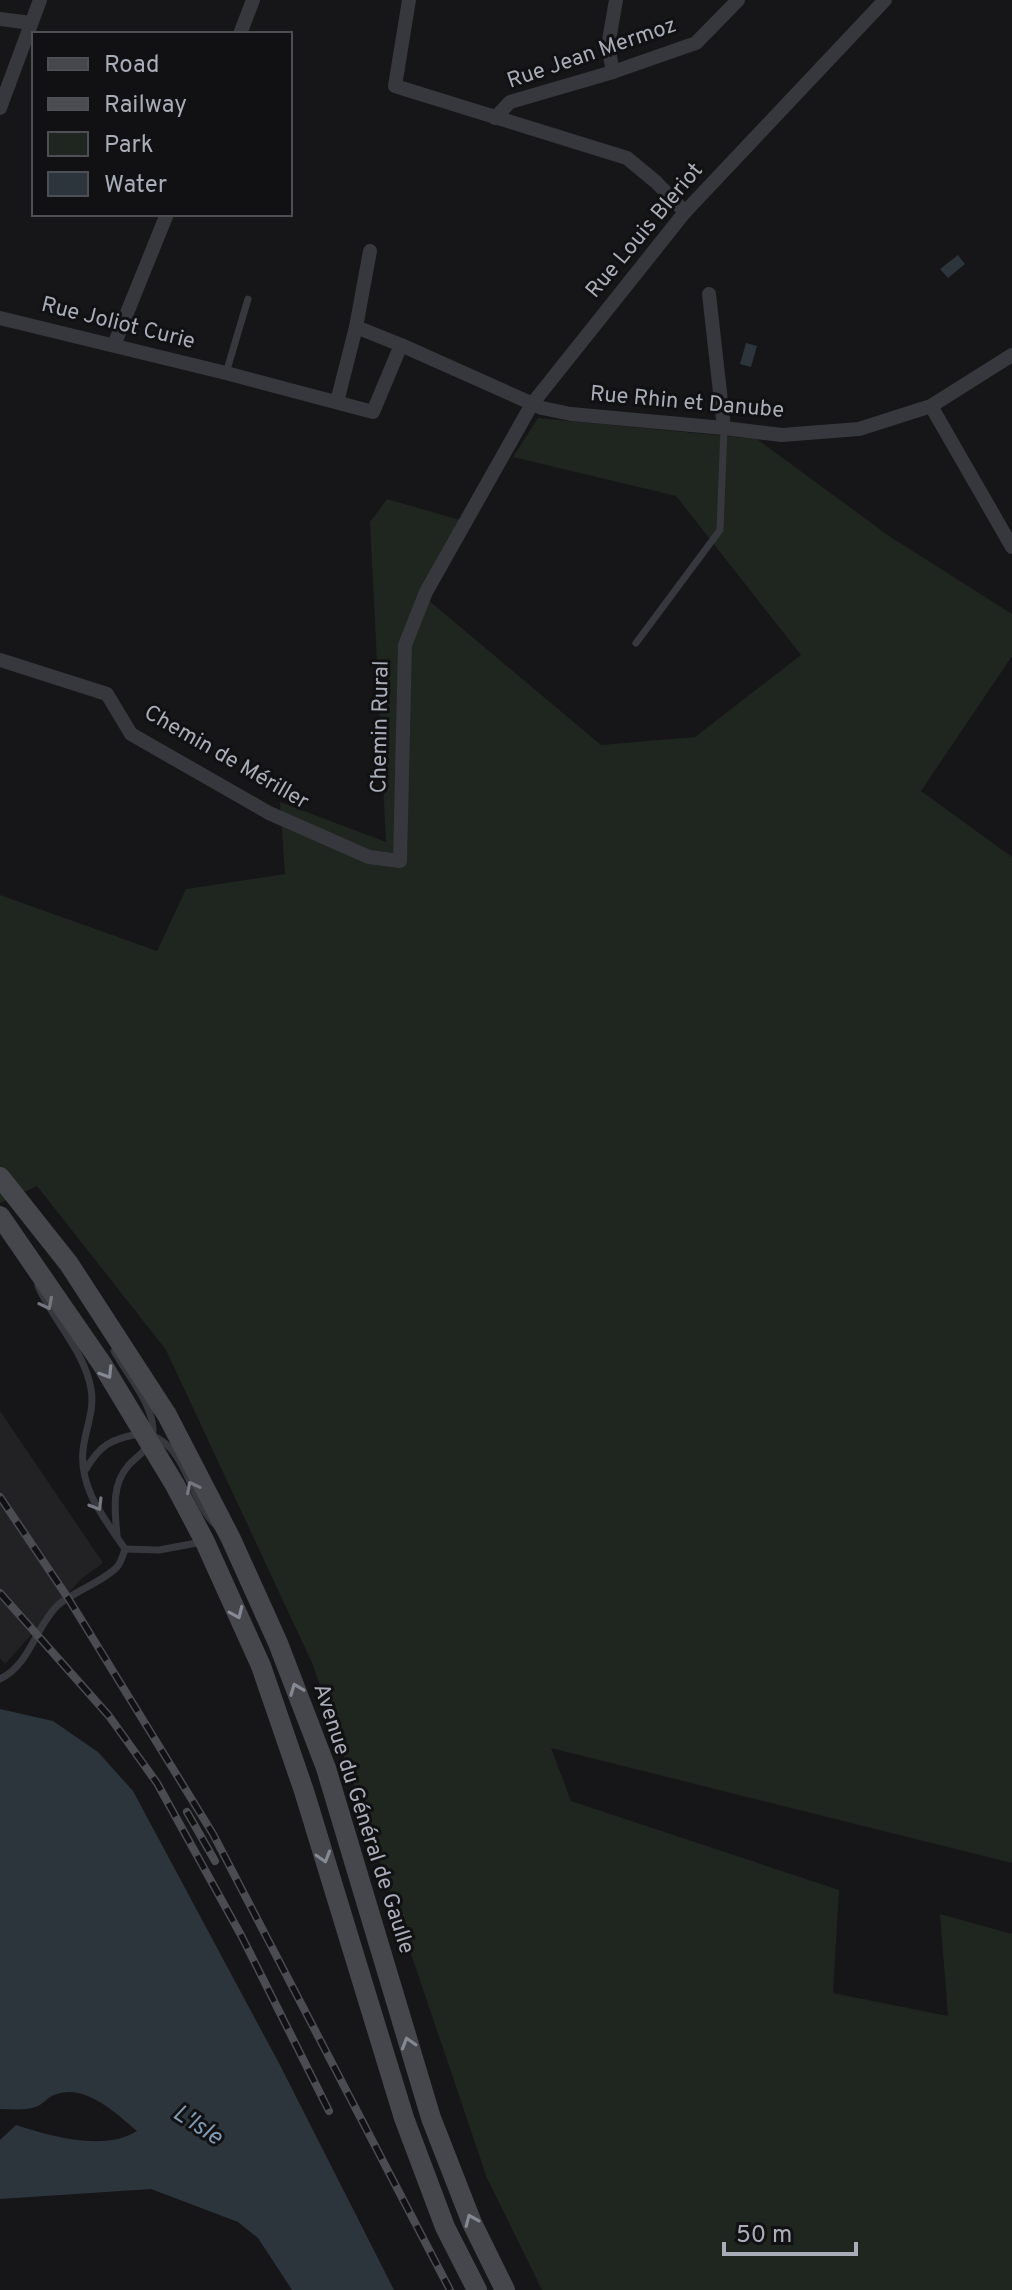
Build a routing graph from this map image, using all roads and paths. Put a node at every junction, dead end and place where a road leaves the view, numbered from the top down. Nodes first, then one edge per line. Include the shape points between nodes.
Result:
1 (40, 0) edge
2 (253, 0) edge
3 (409, 0) edge
4 (616, 0) edge
5 (738, 0) edge
6 (885, 0) edge
7 (0, 19) edge
8 (31, 23) junction
9 (241, 32) edge
10 (613, 72) junction
11 (0, 108) edge
12 (495, 118) junction
13 (685, 212) junction
14 (166, 216) edge
15 (370, 251) dead end
16 (709, 294) dead end
17 (248, 299) dead end
18 (0, 318) edge
19 (356, 327) junction
20 (114, 345) junction
21 (401, 345) junction
22 (1012, 355) edge
23 (226, 373) junction
24 (337, 402) junction
25 (532, 404) junction
26 (931, 406) junction
27 (724, 428) junction
28 (470, 514) joint
29 (1012, 547) edge
30 (636, 643) dead end
31 (0, 660) edge
32 (400, 861) joint
33 (0, 1177) edge
34 (0, 1216) edge
35 (13, 1233) junction
36 (69, 1264) junction
37 (149, 1438) junction
38 (84, 1471) junction
39 (117, 1537) junction
40 (231, 1539) junction
41 (205, 1542) junction
42 (125, 1549) junction
43 (0, 1679) edge
44 (477, 2290) edge
45 (505, 2290) edge

1 - 8 street
2 - 9 street
3 - 12 street via 395,86
4 - 10 street via 608,46
5 - 10 street, Rue Jean Mermoz via 696,43
6 - 13 street, Rue Louis Bleriot
7 - 8 street
8 - 11 street
10 - 12 street, Rue Jean Mermoz via 510,102
12 - 13 street via 627,158
13 - 25 street, Rue Louis Bleriot
14 - 20 street
15 - 19 street
16 - 27 street
17 - 23 lane
18 - 20 street, Rue Joliot Curie
19 - 21 street
19 - 24 street
20 - 23 street, Rue Joliot Curie
21 - 24 street, Rue Joliot Curie via 373,412
21 - 25 street
22 - 26 street, Rue Rhin et Danube
23 - 24 street, Rue Joliot Curie
25 - 27 street, Rue Rhin et Danube via 571,414
25 - 28 street, Rue Louis Bleriot
26 - 27 street, Rue Rhin et Danube via 859,429 782,435
26 - 29 street
27 - 30 lane via 720,530
28 - 32 street, Chemin Rural via 426,592 405,645
31 - 32 street, Chemin de Mériller via 107,694 131,734 158,750 269,813 369,857
33 - 36 main road, Avenue du Général de Gaulle
34 - 35 main road
35 -> 37 main road
35 -> 38 lane via 47,1307 84,1366 92,1391
36 - 37 lane via 79,1294 148,1409 154,1425
36 - 40 main road, Avenue du Général de Gaulle via 167,1415
37 - 38 lane via 111,1441
37 - 39 lane via 119,1482 114,1503
40 -> 37 lane via 209,1519 165,1441
37 - 41 main road
38 -> 39 lane via 86,1486
39 - 42 lane
45 -> 40 main road, Avenue du Général de Gaulle via 431,2118 326,1768
41 - 42 lane
41 -> 44 main road via 261,1666 404,2118 445,2227
42 - 43 lane via 119,1566 59,1605 23,1660

